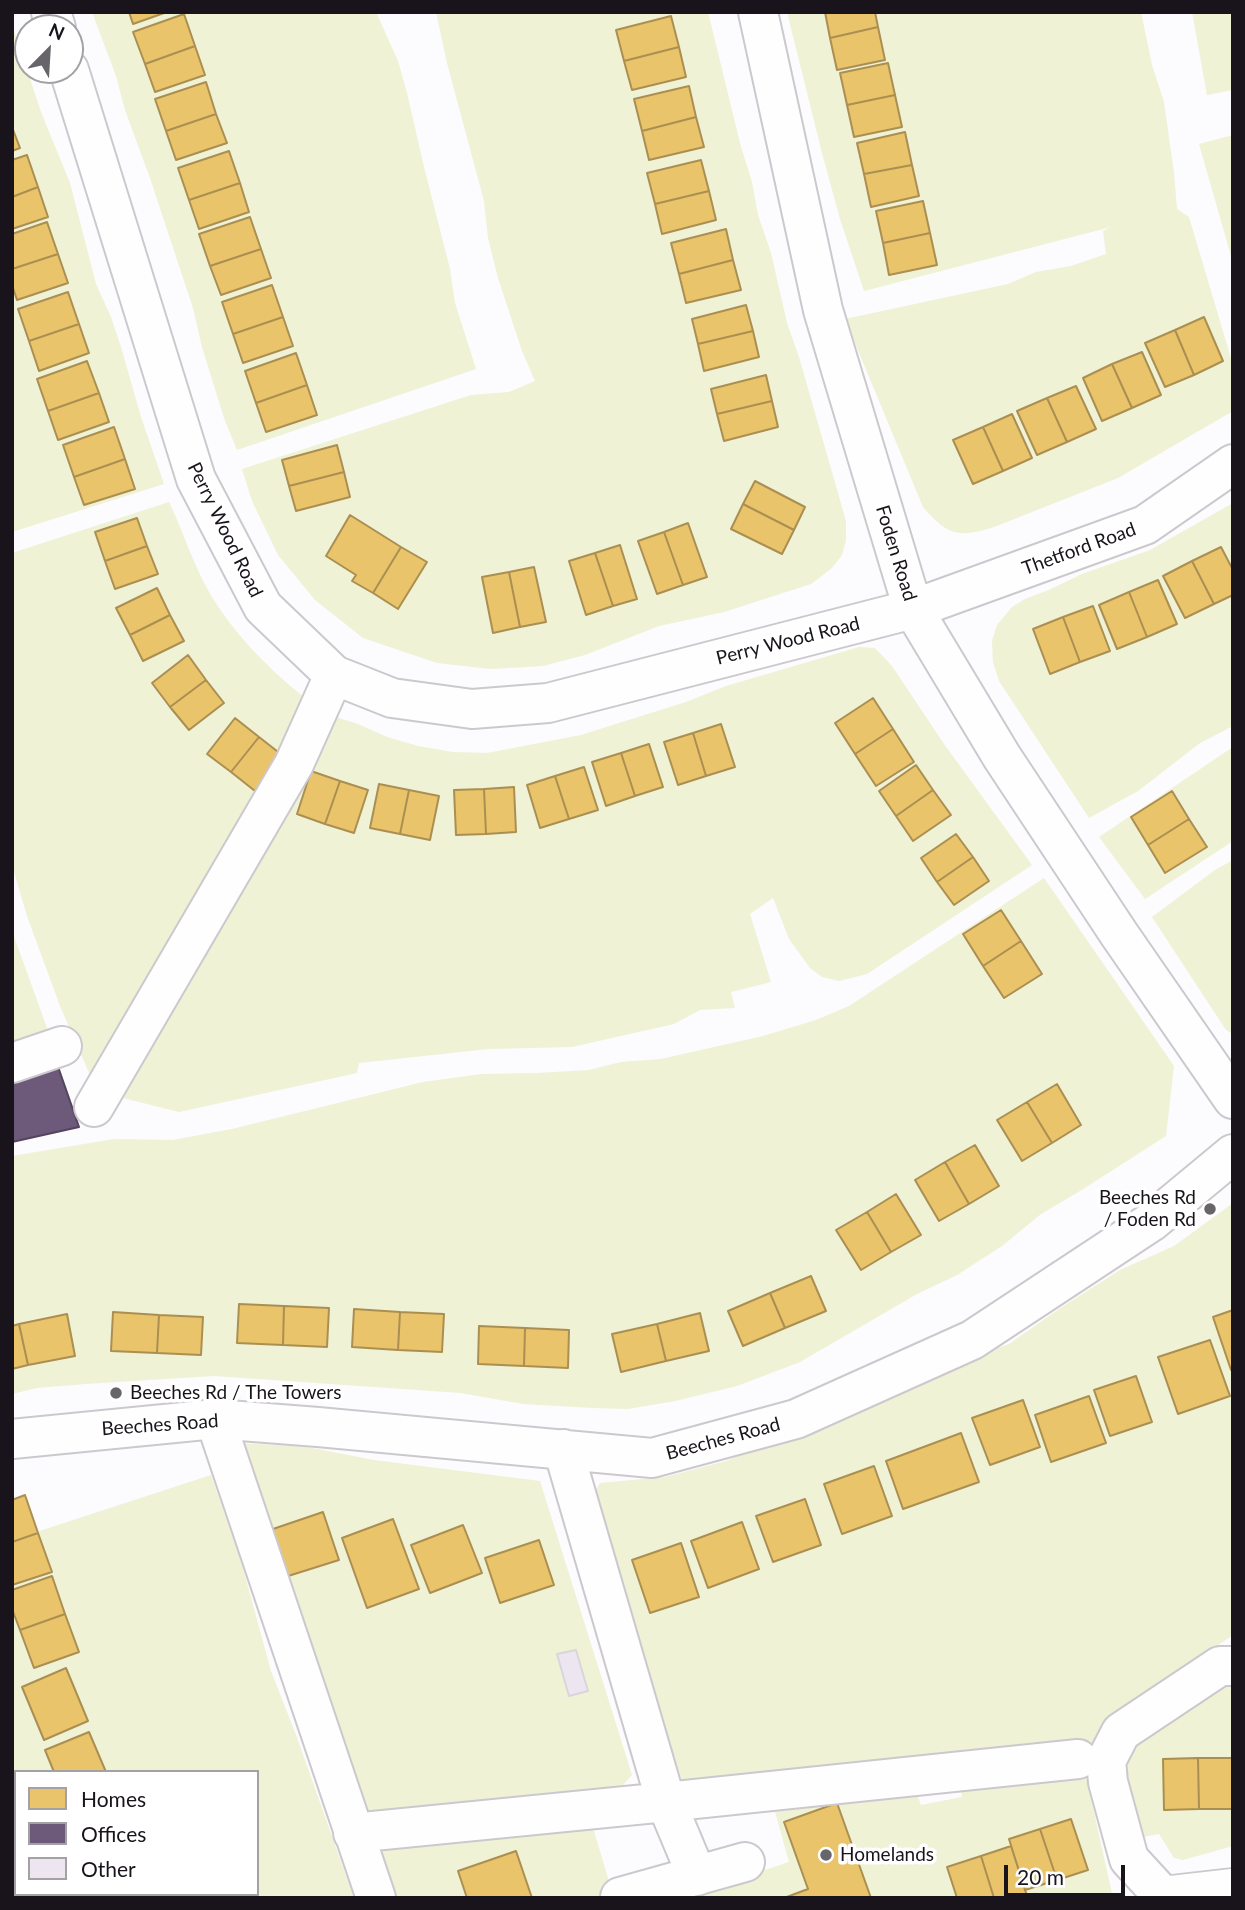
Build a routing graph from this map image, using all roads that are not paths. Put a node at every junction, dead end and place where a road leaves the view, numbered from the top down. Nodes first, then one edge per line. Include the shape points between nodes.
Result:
1 (758, 12) edge
2 (73, 84) edge
3 (1233, 464) edge
4 (913, 609) junction
5 (334, 675) junction
6 (62, 1046) dead end
7 (12, 1063) edge
8 (1233, 1099) edge
9 (94, 1107) dead end
10 (1233, 1154) edge
11 (215, 1419) junction
12 (12, 1439) edge
13 (563, 1449) junction
14 (1233, 1666) edge
15 (1078, 1759) dead end
16 (666, 1802) junction
17 (353, 1833) junction
18 (745, 1862) dead end
19 (697, 1876) junction
20 (1233, 1888) edge
21 (620, 1896) edge
22 (1163, 1897) edge
23 (376, 1898) edge

1 - 4 street, Foden Road via 823,310
2 - 5 street, Perry Wood Road via 196,480 263,607
3 - 4 street, Thetford Road via 1145,525
4 - 5 street, Perry Wood Road via 548,703 472,709 392,698
4 - 8 street, Foden Road via 1002,757
5 - 9 street via 294,764
6 - 7 street
10 - 13 street, Beeches Road via 1151,1222 972,1340 796,1419 652,1458
11 - 12 street, Beeches Road
11 - 13 street, Beeches Road
11 - 17 street
13 - 16 street
14 - 22 street via 1220,1666 1121,1732 1106,1761 1129,1860
15 - 16 street
16 - 17 street
16 - 19 street
17 - 23 street
18 - 19 street
19 - 21 street
20 - 22 street

